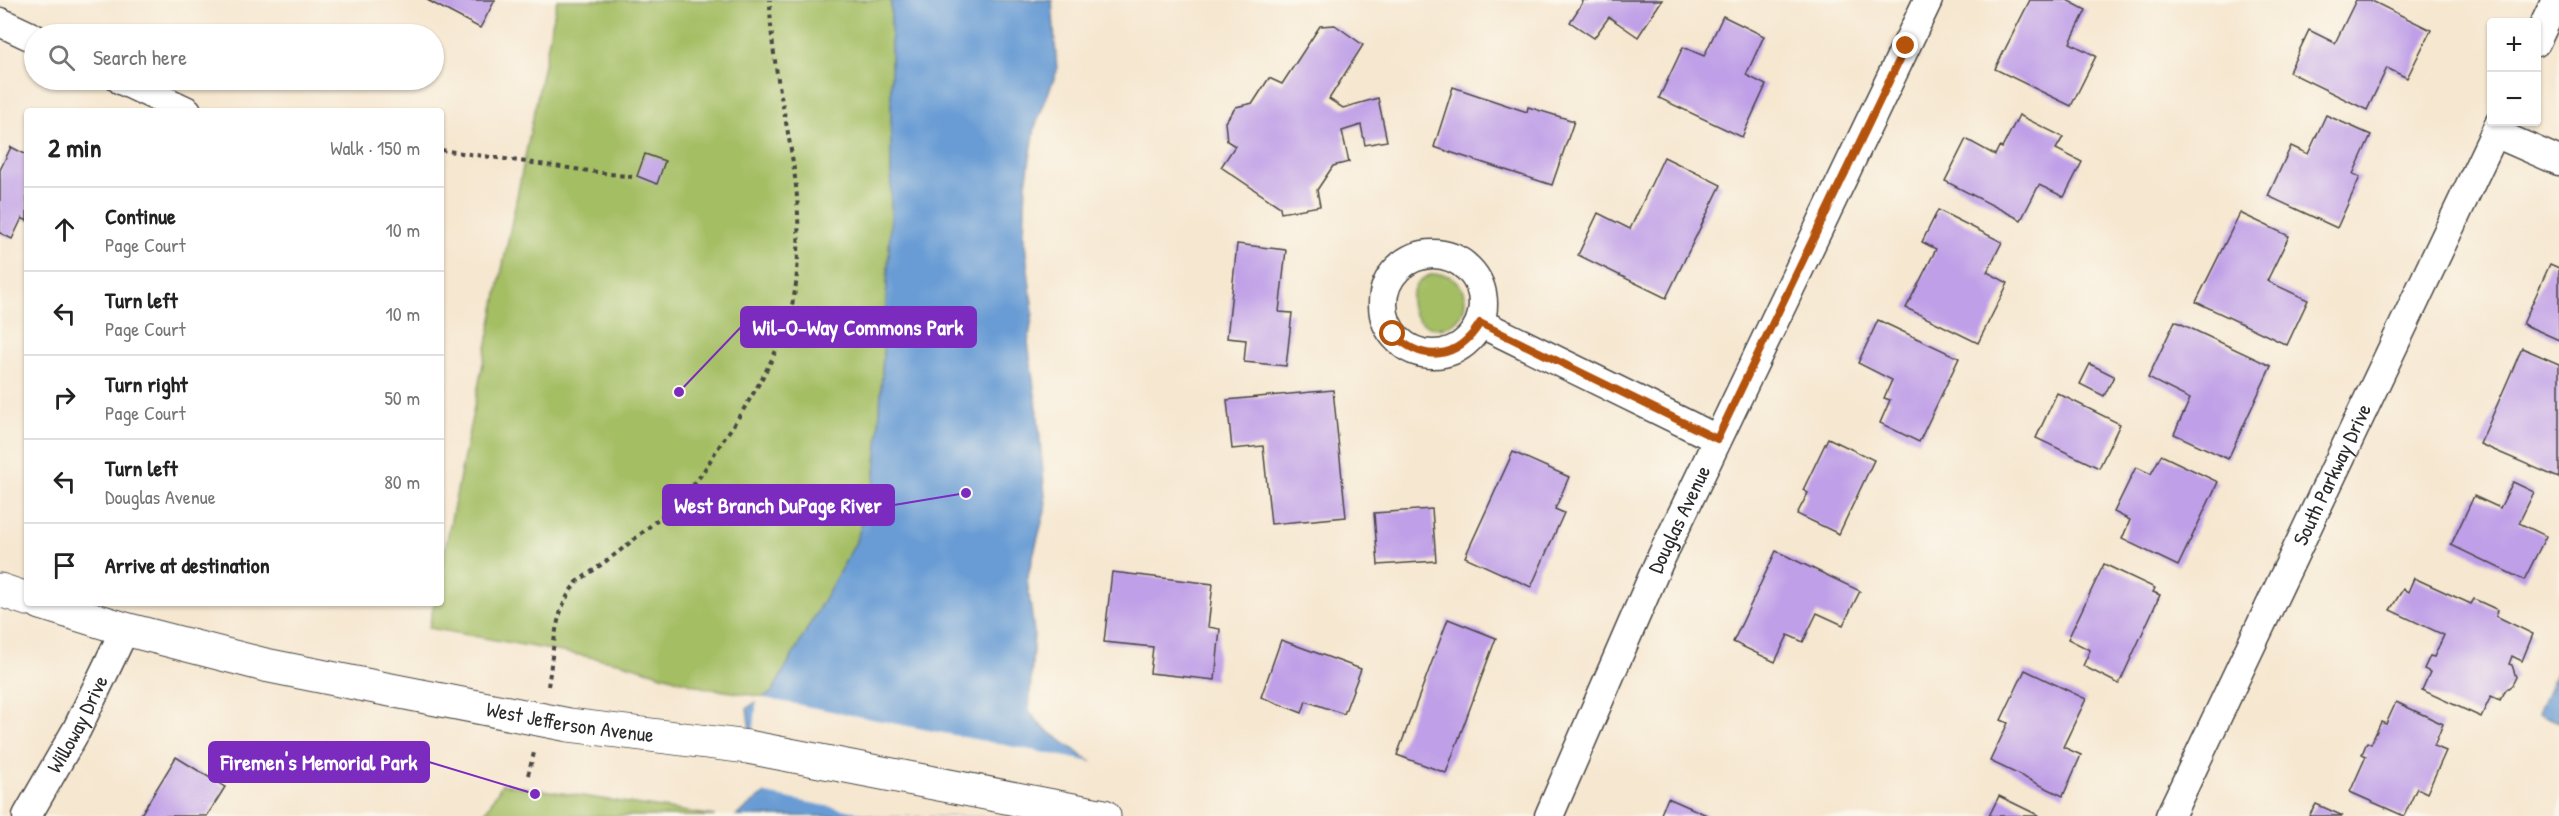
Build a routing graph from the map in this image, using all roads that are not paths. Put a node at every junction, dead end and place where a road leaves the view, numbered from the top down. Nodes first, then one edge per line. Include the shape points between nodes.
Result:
1 (2556, 0) edge
2 (1924, 1) edge
3 (0, 22) edge
4 (2541, 32) edge
5 (24, 33) edge
6 (142, 90) edge
7 (181, 108) edge
8 (2497, 127) edge
9 (2559, 161) edge
10 (1480, 323) dead end
11 (1717, 439) junction
12 (0, 590) edge
13 (24, 598) edge
14 (51, 606) edge
15 (125, 629) junction
16 (1096, 814) edge
17 (27, 816) edge
18 (1549, 816) edge
19 (2170, 816) edge

1 - 4 street
2 - 11 street, Douglas Avenue
3 - 5 street
6 - 7 street
8 - 9 street
8 - 19 street, South Parkway Drive
10 - 11 street
11 - 18 street, Douglas Avenue
12 - 13 street
14 - 15 street, West Jefferson Avenue
15 - 16 street, West Jefferson Avenue via 265,665 530,718 748,747
15 - 17 street, Willoway Drive via 77,729

